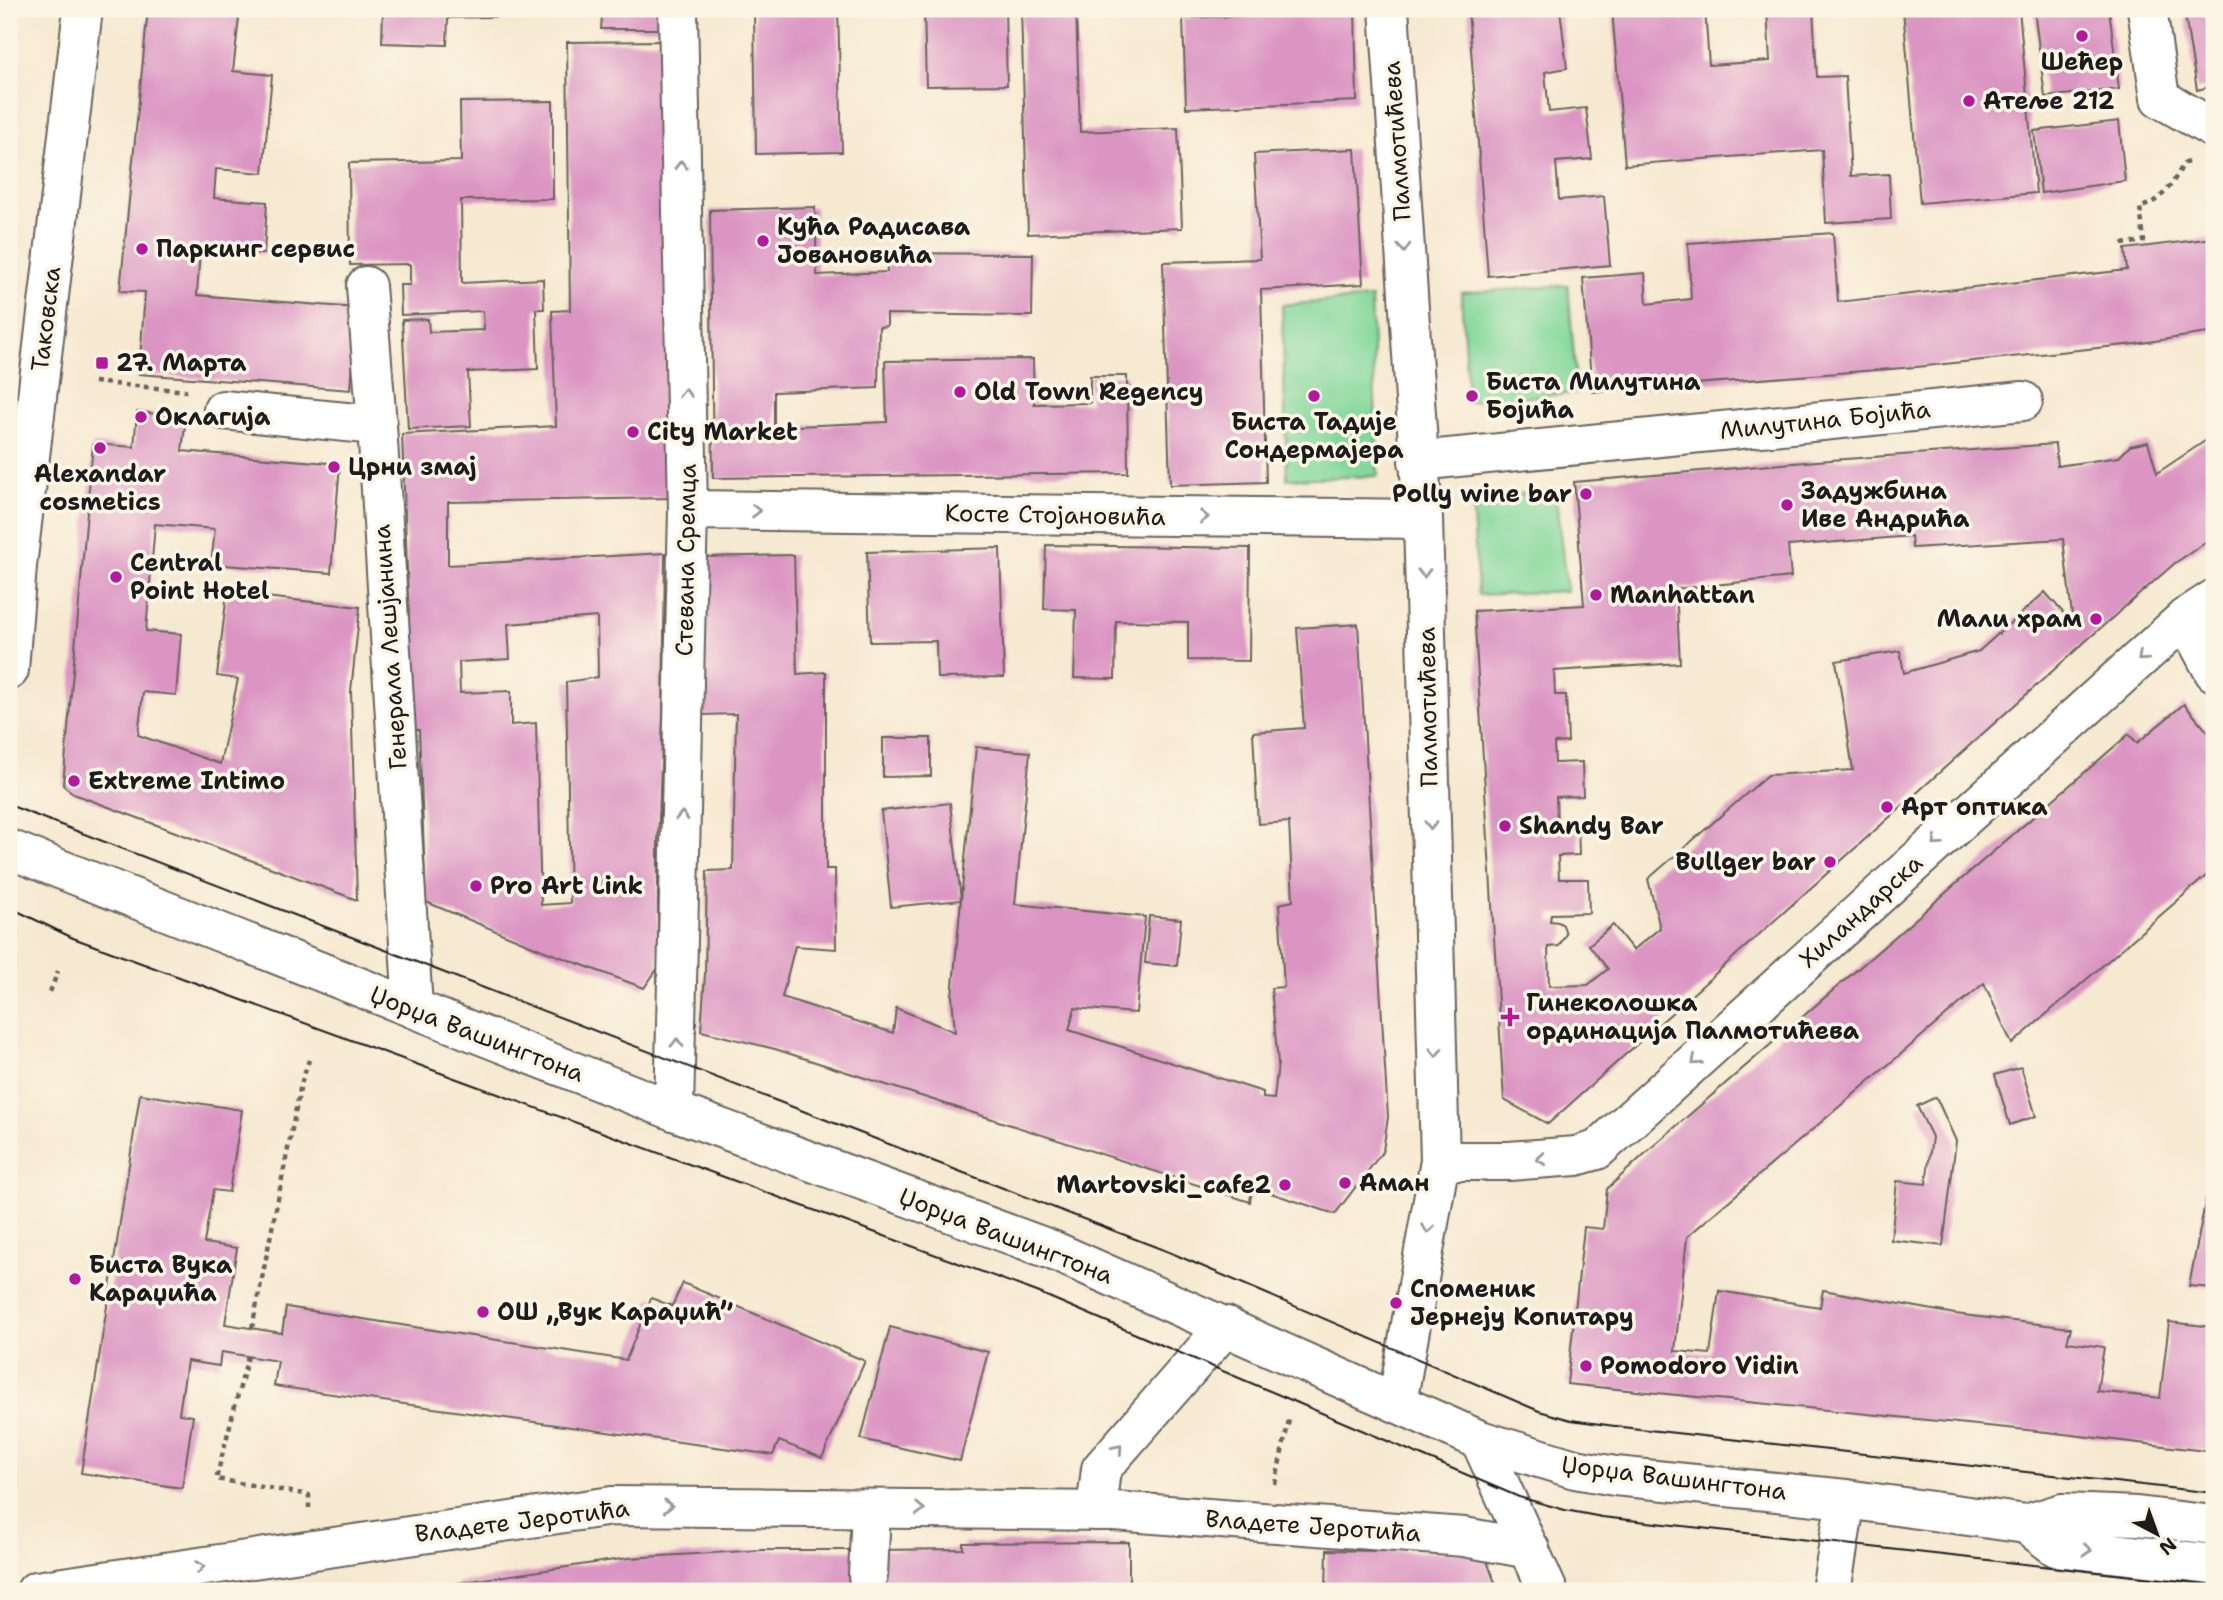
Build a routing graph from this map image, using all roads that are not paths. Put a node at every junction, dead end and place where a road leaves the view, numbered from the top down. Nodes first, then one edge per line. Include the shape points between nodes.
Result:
1 (83, 9) edge
2 (678, 9) edge
3 (1389, 9) edge
4 (2147, 9) edge
5 (2204, 145) edge
6 (366, 286) dead end
7 (2023, 401) dead end
8 (223, 410) road end
9 (377, 425) junction
10 (1418, 461) junction
11 (688, 510) junction
12 (1423, 519) junction
13 (2200, 608) edge
14 (9, 670) edge
15 (2214, 672) edge
16 (9, 849) edge
17 (413, 1008) junction
18 (674, 1111) junction
19 (1440, 1161) junction
20 (1226, 1326) junction
21 (1397, 1403) junction
22 (1480, 1440) junction
23 (1846, 1499) junction
24 (871, 1508) junction
25 (1096, 1511) junction
26 (2026, 1524) junction
27 (2214, 1525) edge
28 (1530, 1549) junction
29 (2214, 1564) edge
30 (868, 1576) dead end
31 (36, 1591) edge
32 (1548, 1591) edge
33 (1831, 1591) edge

1 - 14 street, Таковска via 17,566
11 -> 2 street, Стевана Сремца
3 -> 10 street, Палмотићева
4 - 5 street via 2160,98
6 - 9 street, Генерала Лешјанина
7 - 10 street, Милутина Бојића
8 - 9 street
9 - 17 street, Генерала Лешјанина
10 - 12 street, Палмотићева
11 -> 12 street, Косте Стојановића
18 -> 11 street, Стевана Сремца
12 -> 19 street, Палмотићева
13 - 15 street
13 -> 19 street, Хиландарска via 1597,1150 1509,1161
16 - 17 street, Џорџа Вашингтона
17 - 18 street, Џорџа Вашингтона
18 - 20 street, Џорџа Вашингтона via 1052,1251
19 -> 21 street, Палмотићева
20 - 21 street, Џорџа Вашингтона
25 -> 20 street via 1101,1469
21 - 22 street, Џорџа Вашингтона
22 - 23 street, Џорџа Вашингтона via 1575,1469
22 - 28 street
23 - 26 street, Џорџа Вашингтона
23 - 33 street
24 -> 25 street, Владете Јеротића
24 - 30 street
31 -> 24 street, Владете Јеротића via 612,1506
25 - 28 street, Владете Јеротића via 1471,1538
26 - 27 street, Џорџа Вашингтона via 2062,1513
26 -> 29 street, Џорџа Вашингтона via 2056,1547
28 - 32 street

